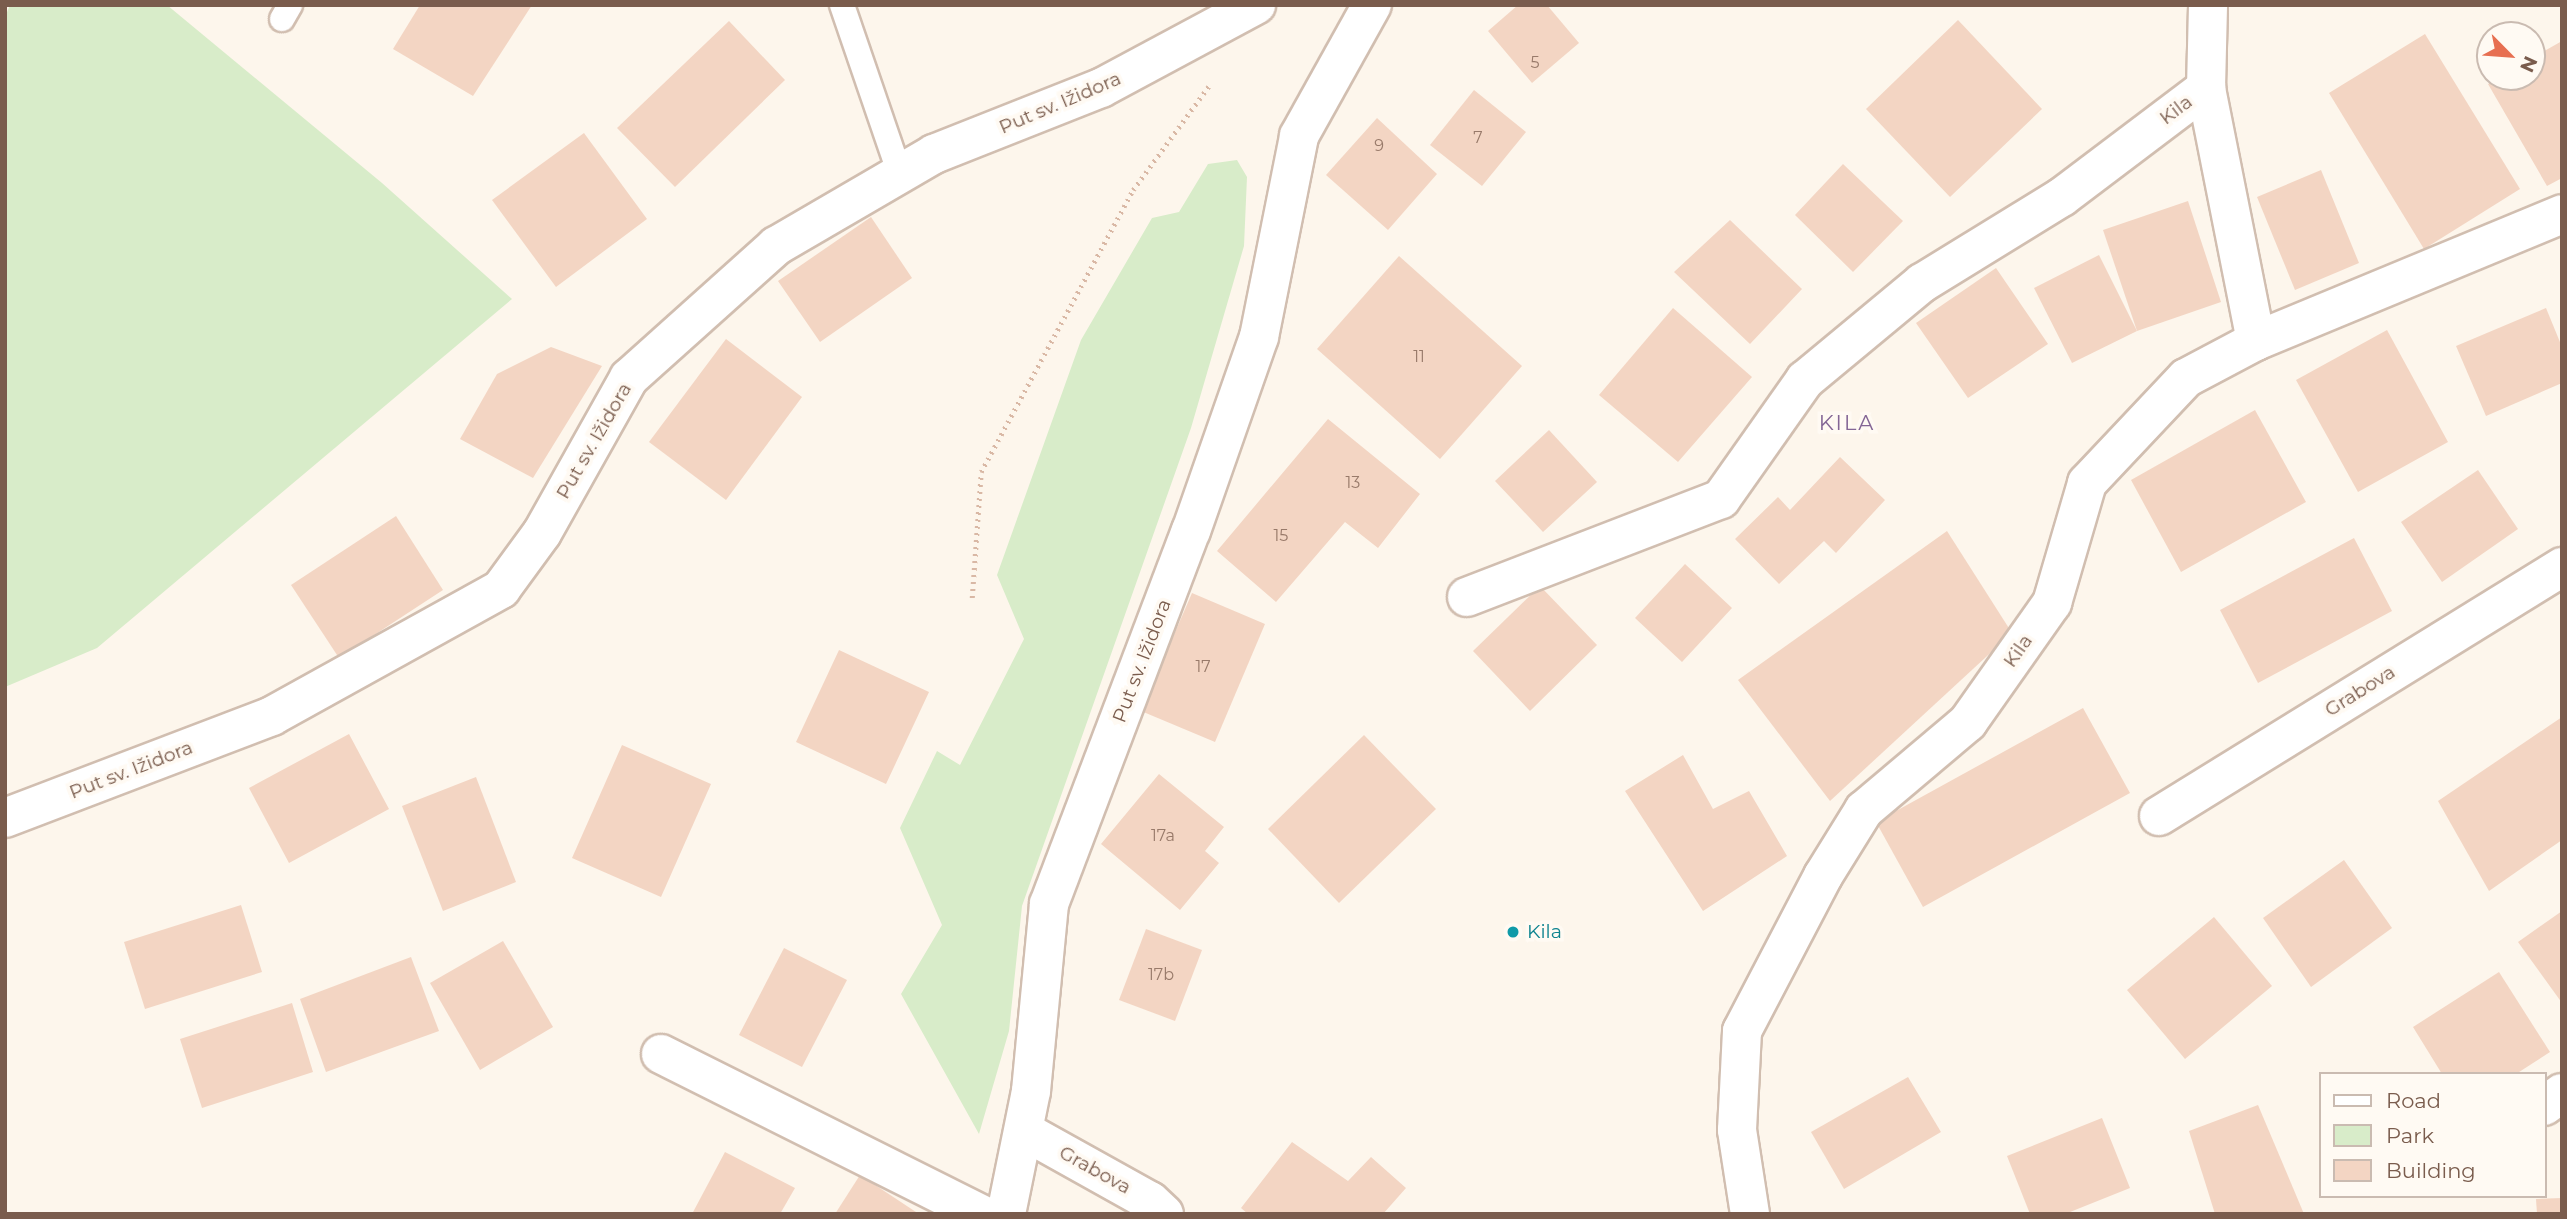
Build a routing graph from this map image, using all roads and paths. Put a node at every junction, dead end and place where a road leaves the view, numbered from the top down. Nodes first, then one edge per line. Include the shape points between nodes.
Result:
1 (842, 5) edge
2 (1256, 5) edge
3 (1371, 5) edge
4 (2208, 5) edge
5 (1220, 71) dead end
6 (2206, 88) junction
7 (900, 174) junction
8 (2562, 214) edge
9 (2256, 341) junction
10 (2562, 567) edge
11 (1467, 597) dead end
12 (972, 598) dead end
13 (2158, 816) dead end
14 (5, 818) edge
15 (662, 1054) dead end
16 (2562, 1093) edge
17 (2546, 1105) edge
18 (1024, 1131) junction
19 (981, 1214) edge
20 (1006, 1214) edge
21 (1164, 1214) edge
22 (1750, 1214) edge

1 - 7 lane
2 - 7 street, Put sv. Ižidora via 1101,88 934,154
3 - 18 street, Put sv. Ižidora via 1298,136 1259,337 1191,531 1049,904
4 - 6 street, Kila
5 - 12 path via 1133,190 981,472
6 - 9 street, Kila
6 - 11 street, Kila via 2062,197 1922,284 1805,380 1721,499
7 - 14 street, Put sv. Ižidora via 776,246 629,379 542,533 501,589 272,716
8 - 9 street, Kila
9 - 22 street, Kila via 2186,378 2087,483 2052,603 1968,722 1864,810 1824,876 1742,1031 1737,1130
10 - 13 street, Grabova
15 - 19 street
16 - 17 street
18 - 20 street, Put sv. Ižidora
18 - 21 street, Grabova via 1150,1201

